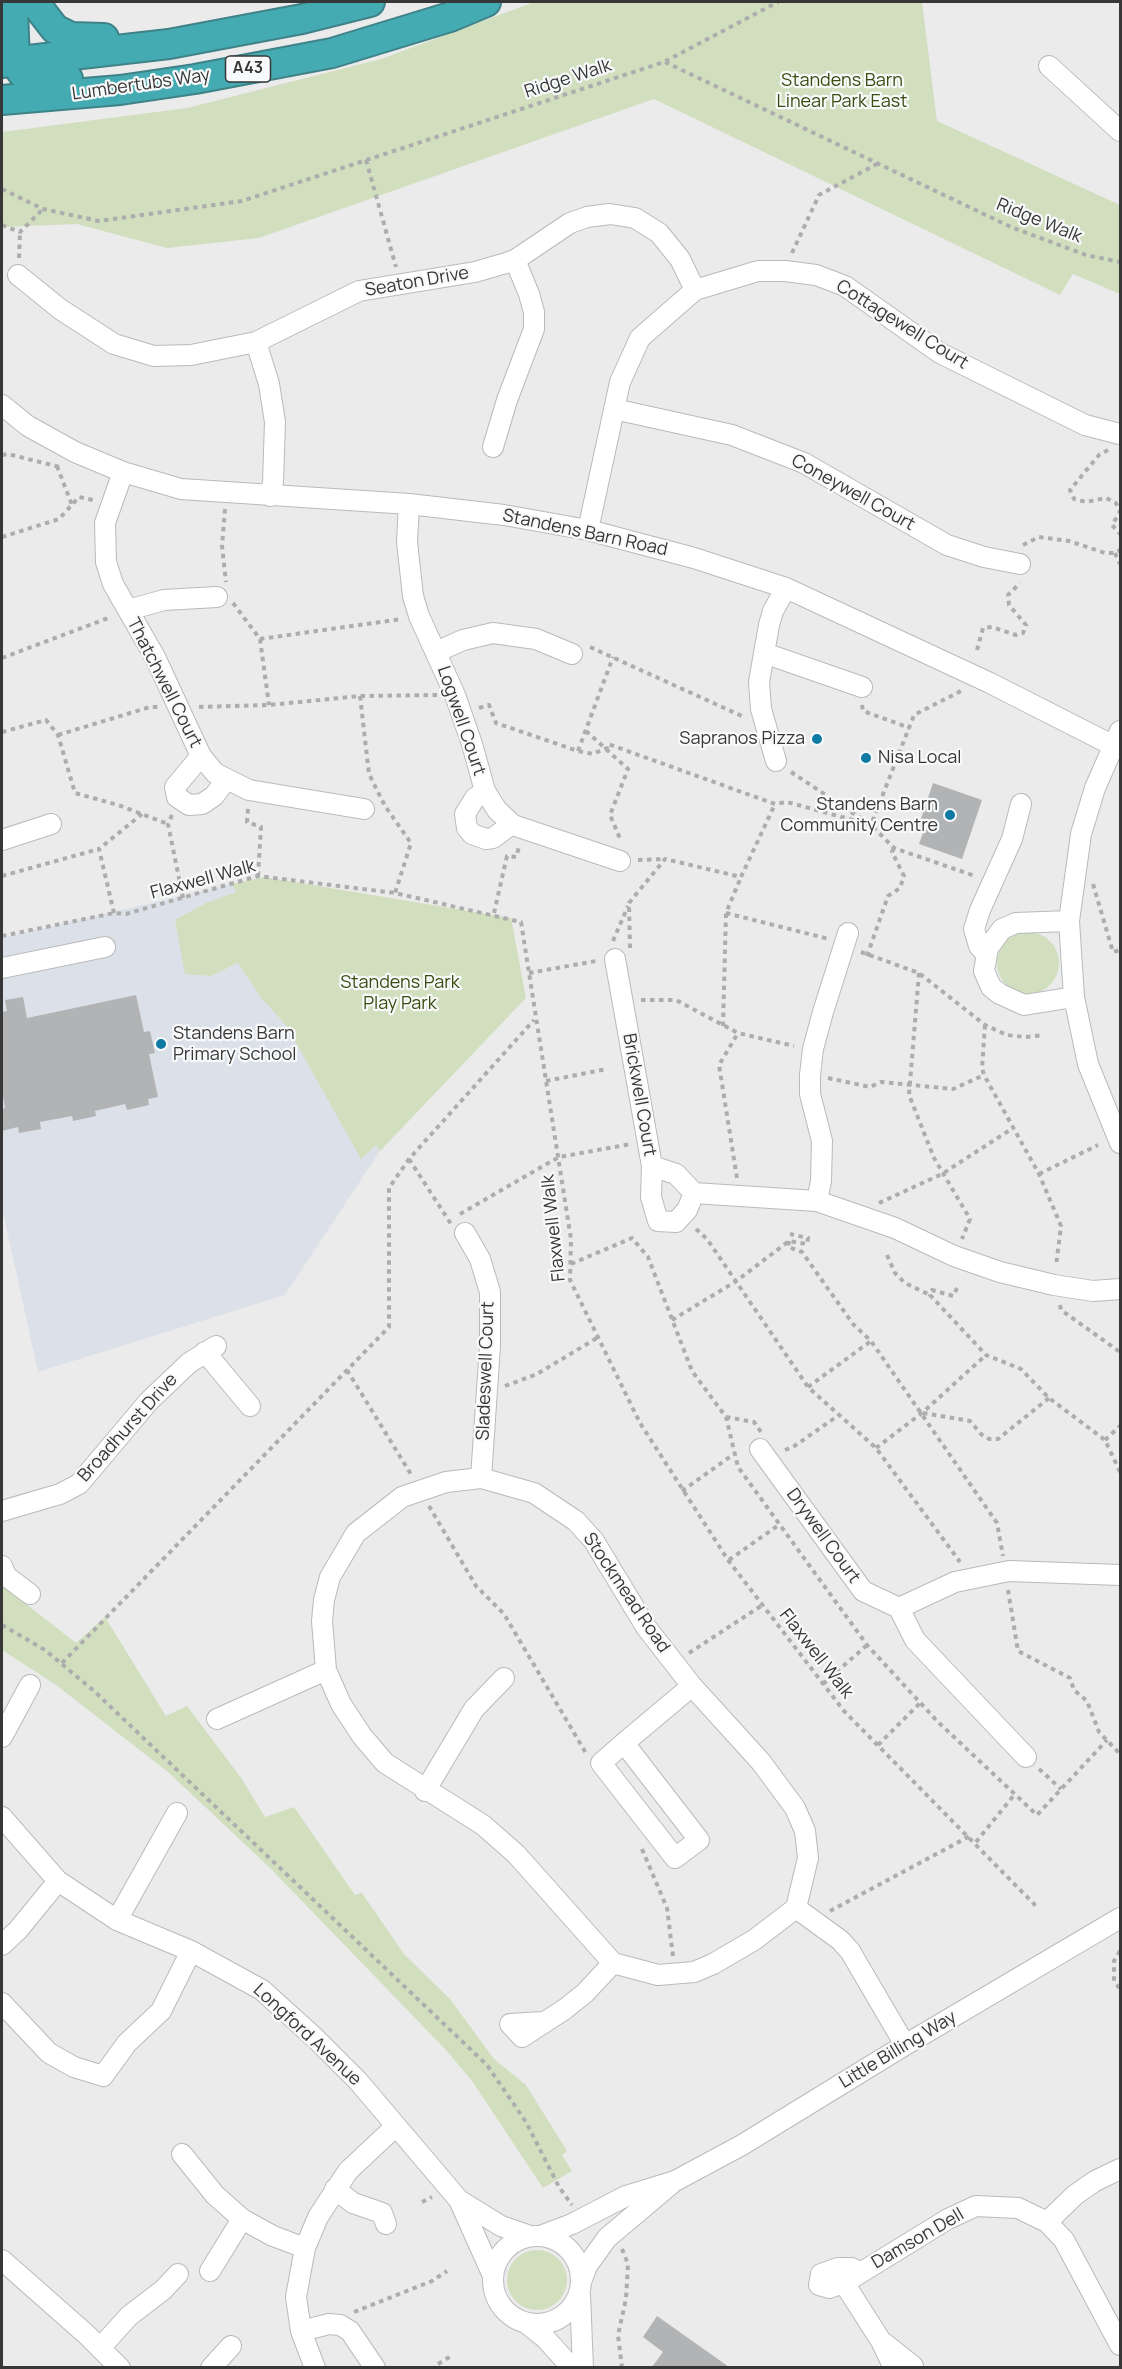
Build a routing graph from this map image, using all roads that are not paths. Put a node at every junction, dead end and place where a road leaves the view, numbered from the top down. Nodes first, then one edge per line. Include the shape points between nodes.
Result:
1 (370, 2) edge
2 (486, 2) edge
3 (16, 11) edge
4 (169, 44) junction
5 (332, 53) junction
6 (8, 62) edge
7 (1049, 66) dead end
8 (195, 79) junction
9 (2, 100) edge
10 (2, 117) edge
11 (1120, 131) edge
12 (515, 260) junction
13 (18, 275) road end
14 (695, 290) junction
15 (256, 342) junction
16 (2, 405) edge
17 (614, 409) junction
18 (1116, 441) edge
19 (493, 447) dead end
20 (123, 472) junction
21 (270, 496) junction
22 (409, 504) junction
23 (588, 530) junction
24 (1020, 564) road end
25 (786, 588) junction
26 (224, 592) road end
27 (128, 610) junction
28 (436, 652) junction
29 (764, 653) junction
30 (572, 654) road end
31 (862, 687) road end
32 (1116, 738) edge
33 (201, 756) junction
34 (776, 761) road end
35 (226, 780) junction
36 (485, 791) junction
37 (1021, 804) dead end
38 (364, 809) dead end
39 (51, 824) dead end
40 (518, 826) junction
41 (2, 840) edge
42 (623, 856) road end
43 (1069, 921) junction
44 (847, 938) road end
45 (105, 947) dead end
46 (986, 954) junction
47 (610, 959) road end
48 (2, 968) edge
49 (1074, 997) junction
50 (1118, 1134) edge
51 (652, 1166) junction
52 (694, 1193) junction
53 (817, 1201) junction
54 (465, 1233) road end
55 (1120, 1289) edge
56 (250, 1406) dead end
57 (766, 1444) road end
58 (481, 1478) junction
59 (2, 1511) edge
60 (2, 1566) edge
61 (1120, 1575) edge
62 (30, 1593) dead end
63 (899, 1608) junction
64 (326, 1670) junction
65 (504, 1678) dead end
66 (30, 1685) dead end
67 (692, 1686) junction
68 (217, 1719) dead end
69 (2, 1737) edge
70 (624, 1743) junction
71 (1026, 1757) road end
72 (425, 1791) junction
73 (177, 1814) dead end
74 (2, 1817) edge
75 (58, 1881) junction
76 (796, 1908) junction
77 (1120, 1918) edge
78 (117, 1920) junction
79 (2, 1945) edge
80 (191, 1951) junction
81 (614, 1963) junction
82 (2, 2003) edge
83 (543, 2022) dead end
84 (905, 2045) junction
85 (396, 2126) junction
86 (182, 2154) dead end
87 (1120, 2169) edge
88 (675, 2181) junction
89 (335, 2189) junction
90 (459, 2200) junction
91 (242, 2219) junction
92 (1047, 2222) junction
93 (386, 2224) dead end
94 (535, 2236) junction
95 (305, 2248) junction
96 (2, 2260) edge
97 (210, 2271) dead end
98 (178, 2274) dead end
99 (493, 2277) junction
100 (581, 2287) junction
101 (526, 2323) junction
102 (301, 2331) junction
103 (882, 2341) junction
104 (1120, 2345) edge
105 (231, 2346) dead end
106 (101, 2347) junction
107 (120, 2367) edge
108 (211, 2367) edge
109 (315, 2367) edge
110 (375, 2367) edge
111 (572, 2367) edge
112 (583, 2367) edge
113 (894, 2367) edge
114 (910, 2367) edge

1 - 4 highway, Lumbertubs Way / A43 via 291,22
2 - 5 highway, Lumbertubs Way / A43
3 - 4 highway via 70,37
3 - 6 highway
4 - 6 highway, Lumbertubs Way / A43
5 - 6 highway via 272,50 117,74 48,80 28,78
5 - 8 highway, Lumbertubs Way / A43
7 - 11 street
8 - 9 highway, Lumbertubs Way / A43
8 - 10 highway via 117,105
12 - 14 street, Seaton Drive via 570,223 587,217 610,214 635,218 659,233 680,259
12 - 15 street, Seaton Drive via 475,272 359,291
12 - 19 street via 534,312 534,329
13 - 15 street, Seaton Drive via 114,345 154,356 191,355
14 - 17 street, Cottagewell Court via 640,338 620,382
14 - 18 street, Cottagewell Court via 758,271 816,275 846,286 940,353
15 - 21 street via 269,384 274,422
16 - 20 street, Standens Barn Road via 28,426
17 - 23 street, Cottagewell Court
17 - 24 street, Coneywell Court via 732,435 804,462 947,545
20 - 21 street, Standens Barn Road via 181,489
20 - 27 street, Thatchwell Court via 105,523 106,562
21 - 22 street, Standens Barn Road
22 - 23 street, Standens Barn Road
22 - 28 street, Logwell Court via 409,576 419,616
23 - 25 street, Standens Barn Road
25 - 29 street via 773,611
25 - 32 street, Standens Barn Road
26 - 27 street, Thatchwell Court via 164,600
27 - 33 street, Thatchwell Court via 180,707
28 - 30 street, Logwell Court via 493,633 536,639
28 - 36 street, Logwell Court
29 - 31 street
29 - 34 street via 759,682 761,709
32 - 43 street via 1081,834
33 - 35 street, Thatchwell Court
33 - 35 street, Thatchwell Court via 175,787 177,797 189,805 202,804
35 - 38 street, Thatchwell Court via 249,790
36 - 40 street, Logwell Court via 497,810
36 - 40 street, Logwell Court via 465,814 472,834 493,838
37 - 46 street via 1012,839 974,929
39 - 41 street
40 - 42 street, Logwell Court
43 - 46 street via 1010,925 996,934
43 - 49 street
44 - 53 street via 813,1050 810,1075 822,1151
45 - 48 street
46 - 49 street via 987,979 1010,1000 1038,1005
47 - 51 street, Brickwell Court
49 - 50 street via 1088,1064
51 - 52 street, Brickwell Court via 676,1174
51 - 52 street via 651,1197 658,1221 676,1222
52 - 53 street
53 - 55 street via 1000,1272 1093,1291
54 - 58 street, Sladeswell Court via 480,1259 490,1292
56 - 59 street, Broadhurst Drive via 211,1349 189,1363 149,1401 79,1484 60,1494
57 - 63 street, Drywell Court via 863,1591
58 - 64 street, Stockmead Road via 420,1490 386,1508 356,1533 330,1577 322,1621
58 - 67 street, Stockmead Road via 534,1493 576,1521 594,1541 646,1627
60 - 62 street via 6,1576
61 - 63 street via 1005,1572 956,1582
63 - 71 street via 915,1640
64 - 68 street
64 - 72 street, Stockmead Road via 341,1704 362,1736 385,1763
65 - 72 street via 474,1709
66 - 69 street
67 - 70 street
67 - 76 street, Stockmead Road via 761,1762 795,1808 805,1831 808,1857
70 - 70 street via 699,1840 675,1858 601,1763
72 - 81 street, Stockmead Road via 483,1825 516,1854
73 - 78 street
74 - 75 street, Longford Avenue
75 - 78 street, Longford Avenue
75 - 79 street
76 - 81 street via 754,1940 694,1972 675,1975
76 - 84 street via 850,1951
77 - 84 street, Little Billing Way
78 - 80 street, Longford Avenue
80 - 82 street via 160,2012 127,2043 103,2076 74,2067 50,2053
80 - 85 street, Longford Avenue via 262,1990 315,2038
81 - 83 street via 585,1993
84 - 88 street, Little Billing Way
85 - 89 street
85 - 90 street, Longford Avenue
86 - 91 street
87 - 92 street via 1075,2194
88 - 94 street, Little Billing Way via 626,2196 572,2224
88 - 100 street, Little Billing Way via 607,2238 587,2266
89 - 93 street via 353,2203 382,2213
89 - 95 street
90 - 94 street, Longford Avenue via 501,2226
90 - 99 street, Longford Avenue
91 - 95 street
91 - 97 street
92 - 103 street, Damson Dell via 1018,2208 976,2206 948,2218 851,2278
92 - 104 street, Damson Dell via 1064,2240
94 - 99 street, Little Billing Way via 516,2241 505,2250 496,2262
94 - 100 street via 554,2239 574,2256
95 - 102 street via 296,2297
96 - 106 street
98 - 106 street via 129,2316
99 - 101 street via 498,2301 514,2319
100 - 101 street, Little Billing Way via 565,2315 540,2325
100 - 112 street
101 - 111 street
102 - 109 street
102 - 110 street via 340,2325 350,2331
103 - 113 street, Damson Dell
103 - 114 street, Damson Dell via 913,2366
105 - 108 street
106 - 107 street

